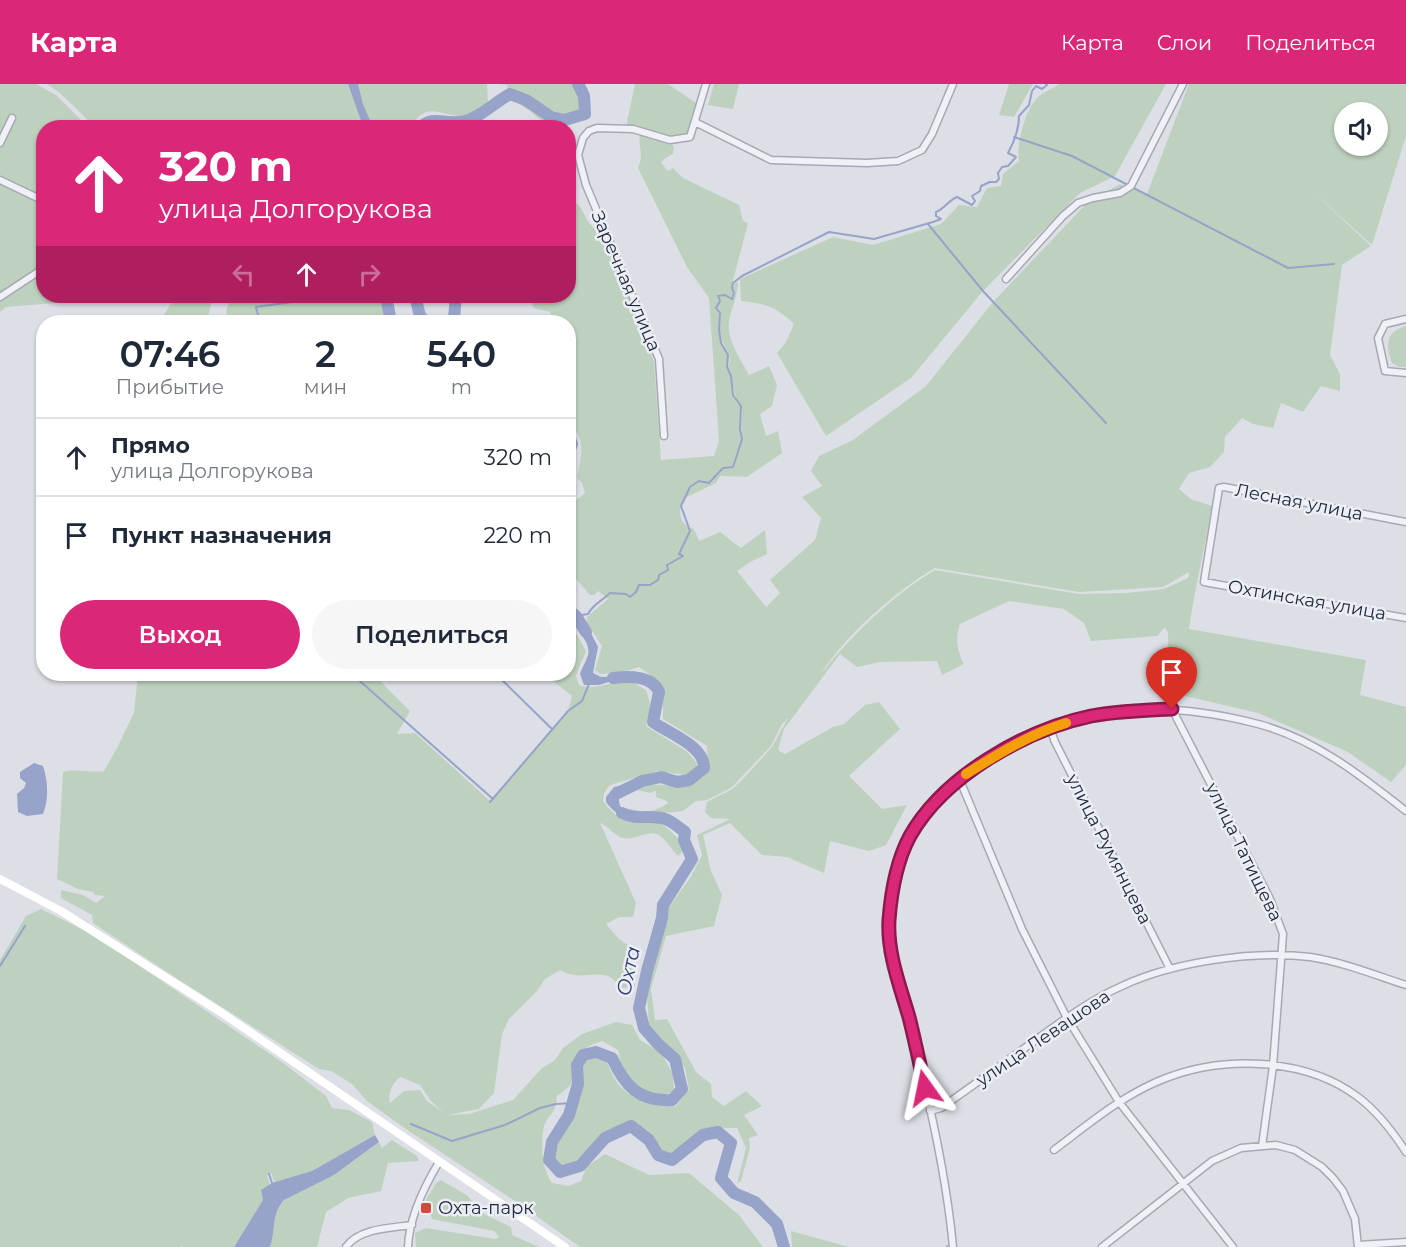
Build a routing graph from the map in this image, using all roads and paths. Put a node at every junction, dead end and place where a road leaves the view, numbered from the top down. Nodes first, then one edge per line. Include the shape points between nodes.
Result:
1 (706, 84) edge
2 (953, 84) edge
3 (1184, 84) edge
4 (12, 117) dead end
5 (695, 122) junction
6 (0, 143) edge
7 (0, 180) edge
8 (36, 197) edge
9 (36, 273) edge
10 (1006, 279) dead end
11 (0, 297) edge
12 (1406, 319) edge
13 (1406, 373) edge
14 (663, 436) dead end
15 (1406, 522) edge
16 (1208, 582) joint
17 (1406, 618) edge
18 (1172, 709) junction
19 (1050, 728) junction
20 (959, 778) junction
21 (1406, 811) edge
22 (0, 879) edge
23 (1283, 956) junction
24 (1170, 969) junction
25 (1406, 986) edge
26 (1067, 1018) junction
27 (1273, 1066) junction
28 (1119, 1102) junction
29 (930, 1111) junction
30 (1262, 1146) junction
31 (1054, 1150) dead end
32 (1406, 1152) edge
33 (439, 1162) junction
34 (1183, 1183) junction
35 (412, 1225) junction
36 (1406, 1242) edge
37 (1359, 1246) edge
38 (346, 1247) edge
39 (408, 1247) edge
40 (565, 1247) edge
41 (953, 1247) edge
42 (1102, 1247) edge
43 (1233, 1247) edge

1 - 5 street
2 - 5 street via 922,150 898,161 867,164 771,160
3 - 10 street via 1131,186 1120,193 1078,203
4 - 6 street
5 - 14 street, Заречная улица via 690,137 663,138 633,129 597,128 589,131 578,155 658,359
7 - 8 street
9 - 11 street
12 - 13 street via 1385,324 1378,338 1385,371
15 - 16 street, Лесная улица via 1219,488 1204,582
16 - 17 street, Охтинская улица
18 - 19 street via 1090,716
18 - 21 street via 1203,712 1298,737 1348,766
18 - 23 street, улица Татищева via 1270,899 1283,933
19 - 20 street
19 - 24 street, улица Румянцева
20 - 26 street via 1022,929
20 - 29 street via 910,837 896,878 889,921 894,966
22 - 33 street via 61,910 222,1012
23 - 24 street, улица Левашова via 1246,956
23 - 25 street, улица Левашова via 1340,964
23 - 27 street, улица Татищева
24 - 26 street, улица Левашова via 1123,985
26 - 28 street
26 - 29 street, улица Левашова via 941,1108
27 - 28 street via 1229,1065 1191,1070 1165,1078
27 - 30 street, улица Татищева
27 - 32 street via 1305,1071 1358,1097 1376,1112
28 - 31 street
28 - 34 street
29 - 41 street
30 - 34 street via 1227,1152
30 - 37 street via 1294,1150 1334,1178 1355,1219
33 - 35 street
33 - 40 street
34 - 42 street
34 - 43 street
35 - 38 street via 368,1232
35 - 39 street
36 - 37 street

